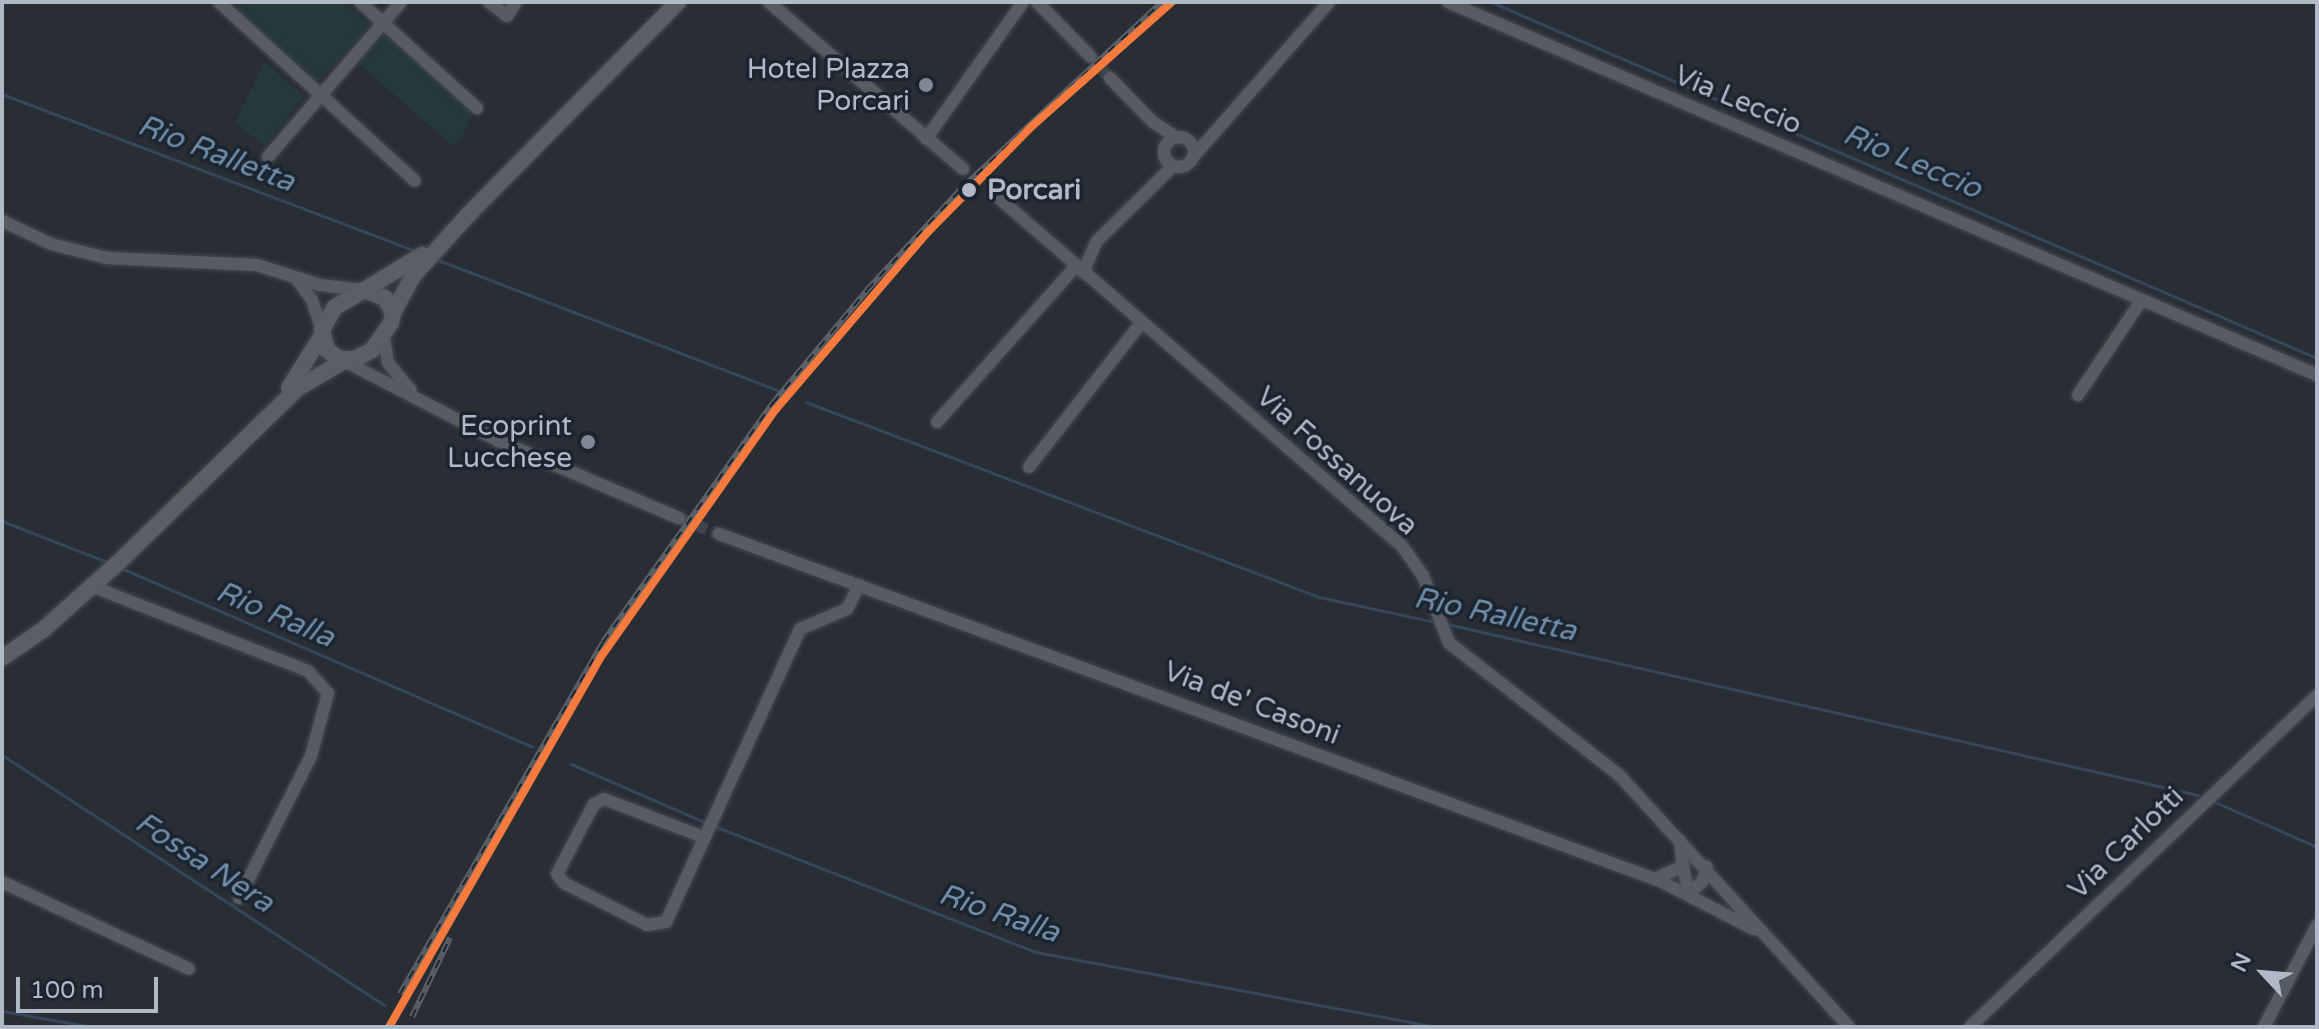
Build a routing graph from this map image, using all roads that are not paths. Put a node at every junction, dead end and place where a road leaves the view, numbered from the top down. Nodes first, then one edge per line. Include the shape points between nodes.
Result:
1 (219, 2) edge
2 (360, 2) edge
3 (401, 2) edge
4 (489, 2) edge
5 (516, 2) edge
6 (678, 2) edge
7 (690, 2) edge
8 (1023, 2) edge
9 (1037, 2) edge
10 (1329, 2) edge
11 (1448, 2) edge
12 (771, 3) edge
13 (383, 22) junction
14 (643, 42) junction
15 (1090, 56) tunnel mouth
16 (1110, 78) tunnel mouth
17 (320, 93) junction
18 (477, 108) dead end
19 (1153, 122) junction
20 (1216, 130) junction
21 (1176, 137) junction
22 (926, 139) junction
23 (1191, 143) junction
24 (268, 157) dead end
25 (1167, 157) junction
26 (1193, 157) junction
27 (963, 169) dead end
28 (415, 181) dead end
29 (994, 194) dead end
30 (468, 215) junction
31 (2, 221) edge
32 (1076, 266) junction
33 (294, 276) junction
34 (364, 290) junction
35 (2141, 301) junction
36 (393, 313) junction
37 (1142, 322) junction
38 (322, 332) junction
39 (384, 338) junction
40 (344, 361) junction
41 (2317, 375) edge
42 (2078, 395) dead end
43 (419, 398) junction
44 (937, 422) dead end
45 (251, 431) junction
46 (1029, 467) dead end
47 (679, 518) tunnel mouth
48 (719, 534) tunnel mouth
49 (859, 585) junction
50 (91, 586) junction
51 (2, 658) edge
52 (2317, 695) edge
53 (1677, 833) junction
54 (704, 835) junction
55 (1683, 866) junction
56 (1707, 867) junction
57 (1654, 879) junction
58 (2, 882) edge
59 (1689, 894) junction
60 (239, 898) dead end
61 (2317, 925) edge
62 (1761, 932) junction
63 (189, 969) dead end
64 (1849, 1027) edge
65 (1970, 1027) edge
66 (2264, 1027) edge

1 - 17 street
2 - 13 street
3 - 13 street
4 - 5 street via 507,16
6 - 14 main road
7 - 14 main road
8 - 22 street
9 - 15 street
10 - 20 street
11 - 35 street, Via Leccio
12 - 22 street
13 - 17 street
13 - 18 street
14 - 30 main road
16 - 19 street
17 - 24 street
17 - 28 street
19 - 21 street
19 - 25 street
20 - 23 street
20 - 26 street
21 - 23 street
21 - 25 street
22 - 27 street
23 - 26 street
25 - 26 street via 1187,165
25 - 32 street via 1149,186
29 - 32 street, Via Fossanuova
30 - 34 main road via 403,270
30 - 36 main road via 413,276
31 - 33 street via 51,244 107,258 250,264
32 - 37 street, Via Fossanuova
32 - 44 street
33 - 34 street via 330,288
33 - 38 street via 312,300
34 - 36 main road via 385,298
34 - 38 main road via 341,302
35 - 41 street, Via Leccio
35 - 42 street
36 - 39 main road
37 - 46 street
37 - 53 street, Via Fossanuova via 1402,546 1423,576 1449,643 1619,775
38 - 40 main road via 327,350
38 - 45 main road via 297,380
39 - 40 main road via 365,354
39 - 43 street via 392,371
40 - 43 street
40 - 45 main road via 298,388
43 - 47 street via 552,466
45 - 50 main road
48 - 49 street, Via de' Casoni
49 - 54 street via 847,609 800,629
49 - 57 street, Via de' Casoni
50 - 51 main road
50 - 60 street via 308,671 328,693 311,756
52 - 65 street, Via Carlotti
53 - 55 street
53 - 56 street, Via Fossanuova
54 - 54 street via 673,910 657,924 647,925 557,874 594,804 604,799
55 - 57 street
55 - 59 street
56 - 59 street via 1702,882
56 - 62 street, Via Fossanuova
57 - 59 street, Via de' Casoni
58 - 63 street
59 - 62 street, Via de' Casoni
61 - 66 street
62 - 64 street, Via Fossanuova

